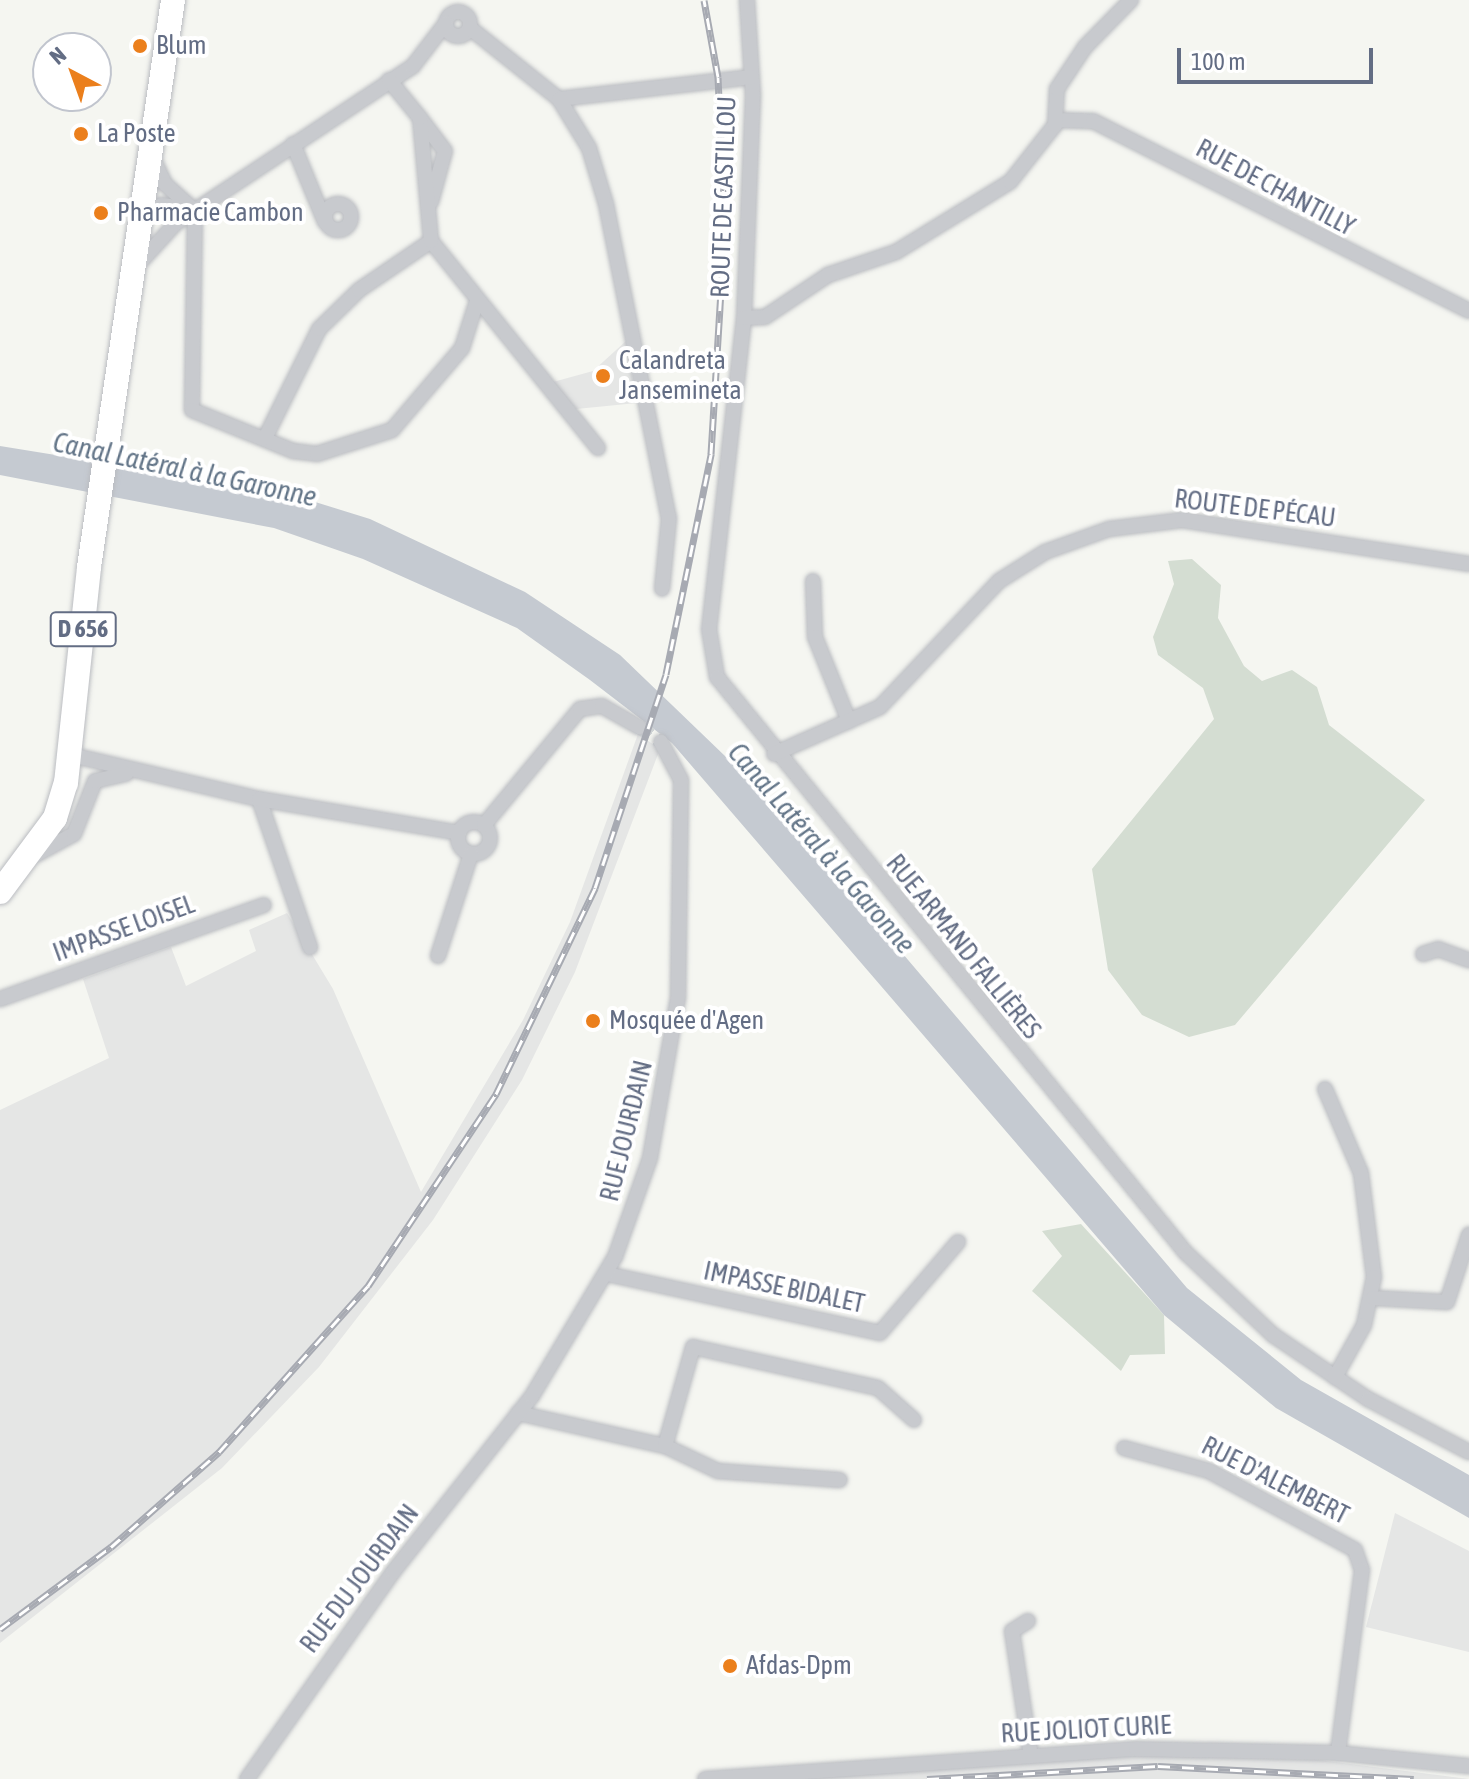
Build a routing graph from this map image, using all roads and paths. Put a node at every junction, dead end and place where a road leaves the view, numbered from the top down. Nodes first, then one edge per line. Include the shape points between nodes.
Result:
1 (173, 0) edge
2 (747, 0) edge
3 (1122, 2) edge
4 (456, 10) edge
5 (465, 32) junction
6 (413, 66) junction
7 (752, 77) junction
8 (389, 80) junction
9 (559, 99) junction
10 (420, 118) junction
11 (1056, 120) junction
12 (293, 144) junction
13 (151, 153) junction
14 (431, 202) junction
15 (194, 210) junction
16 (144, 214) junction
17 (325, 222) dead end
18 (176, 223) junction
19 (431, 241) junction
20 (135, 269) junction
21 (476, 304) junction
22 (1469, 311) edge
23 (744, 318) junction
24 (265, 438) junction
25 (598, 448) dead end
26 (1469, 564) edge
27 (813, 581) dead end
28 (662, 589) dead end
29 (849, 721) junction
30 (639, 727) tunnel mouth
31 (661, 742) tunnel mouth
32 (67, 754) junction
33 (774, 754) junction
34 (137, 773) junction
35 (259, 799) junction
36 (484, 825) junction
37 (33, 828) junction
38 (459, 833) junction
39 (471, 854) junction
40 (15, 865) edge
41 (0, 892) edge
42 (264, 905) dead end
43 (310, 947) dead end
44 (1423, 954) dead end
45 (438, 956) dead end
46 (1469, 960) edge
47 (0, 999) edge
48 (1325, 1089) dead end
49 (1469, 1235) edge
50 (958, 1242) dead end
51 (607, 1274) junction
52 (1373, 1298) junction
53 (1335, 1377) junction
54 (518, 1413) junction
55 (914, 1420) dead end
56 (665, 1446) junction
57 (1124, 1448) dead end
58 (1469, 1452) edge
59 (840, 1480) dead end
60 (1028, 1621) dead end
61 (1338, 1753) junction
62 (1031, 1756) junction
63 (1469, 1766) edge
64 (247, 1779) edge
65 (705, 1779) edge

1 - 13 main road, D 656
2 - 7 street, ROUTE DE CASTILLOU
3 - 11 street via 1057,89
4 - 5 street
4 - 5 street
4 - 6 street
5 - 6 street
5 - 9 street
6 - 8 street
7 - 9 street
7 - 23 street, ROUTE DE CASTILLOU
8 - 10 street
8 - 12 street
9 - 28 street via 589,148 606,204 669,518
10 - 14 street
10 - 14 street via 445,151
11 - 22 street, RUE DE CHANTILLY via 1093,121
11 - 23 street via 1028,165 990,195 896,252 828,275 765,317
12 - 15 street
12 - 17 street
13 - 15 street via 165,184
13 - 16 main road, D 656
14 - 19 street
15 - 16 street via 162,205
15 - 18 street
15 - 24 street via 192,410
16 - 18 street
16 - 20 main road, D 656
18 - 20 street
19 - 21 street
19 - 24 street via 359,290 319,329
20 - 32 main road, D 656
21 - 24 street via 462,348 392,430 317,454
21 - 25 street
23 - 33 street, RUE ARMAND FALLIÈRES via 710,644 724,690
26 - 29 street, ROUTE DE PÉCAU via 1182,520 1109,529 1045,552 999,581 880,707
27 - 29 street via 815,637
29 - 33 street, ROUTE DE PÉCAU
30 - 36 street via 602,706 580,709
31 - 51 street, RUE JOURDAIN via 681,780 678,998 650,1158
32 - 34 street
32 - 37 main road, D 656
32 - 40 main road, D 656 via 55,818
33 - 53 street, RUE ARMAND FALLIÈRES via 1186,1253 1256,1322
34 - 35 street
34 - 40 street via 95,781 74,834
35 - 38 street
35 - 43 street
36 - 38 street via 467,823
36 - 39 street via 487,848
37 - 40 main road
37 - 40 main road, D 656
38 - 39 street
39 - 45 street
40 - 41 main road, D 656
42 - 47 street, IMPASSE LOISEL
44 - 46 street via 1438,949
48 - 52 street via 1361,1173
49 - 52 street via 1447,1302
50 - 51 street, IMPASSE BIDALET via 880,1333
51 - 54 street, RUE JOURDAIN
52 - 53 street
53 - 58 street, RUE ARMAND FALLIÈRES
54 - 56 street
54 - 64 street, RUE DU JOURDAIN via 393,1572
55 - 56 street via 878,1388 693,1347
56 - 59 street via 718,1471
57 - 61 street, RUE D'ALEMBERT via 1209,1471 1355,1550 1362,1570
60 - 62 street via 1012,1631
61 - 62 street, RUE JOLIOT CURIE via 1136,1749
61 - 63 street, RUE JOLIOT CURIE
62 - 65 street, RUE JOLIOT CURIE

